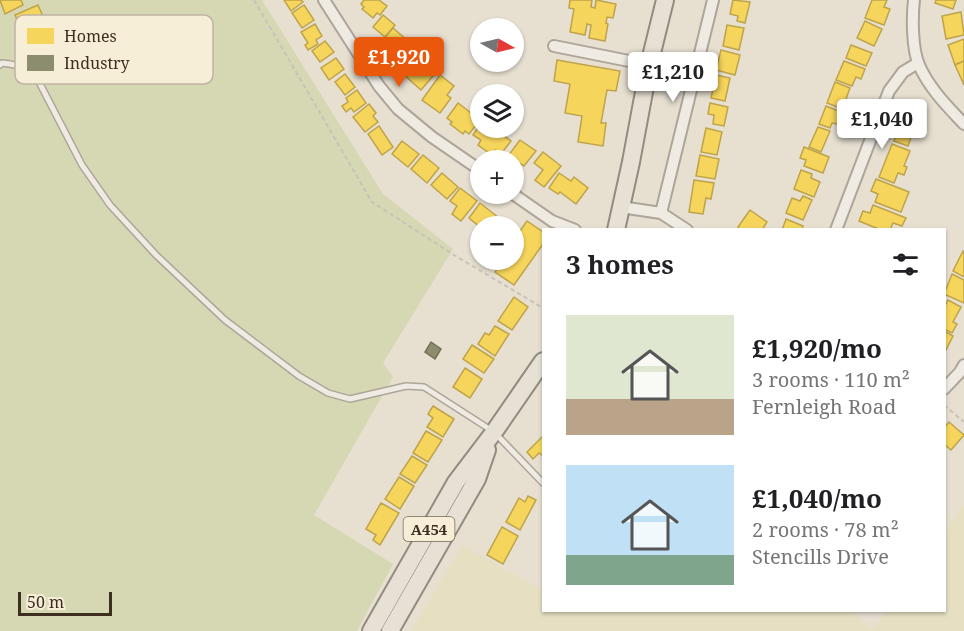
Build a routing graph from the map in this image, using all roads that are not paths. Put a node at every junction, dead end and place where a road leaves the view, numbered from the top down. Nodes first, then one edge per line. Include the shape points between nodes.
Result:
1 (324, 0) edge
2 (665, 0) edge
3 (713, 0) edge
4 (914, 0) edge
5 (554, 46) dead end
6 (918, 63) junction
7 (649, 65) junction
8 (40, 84) edge
9 (964, 124) edge
10 (470, 163) edge
11 (524, 202) edge
12 (621, 207) junction
13 (661, 213) junction
14 (668, 225) edge
15 (570, 228) edge
16 (616, 228) edge
17 (838, 228) edge
18 (542, 362) edge
19 (964, 364) edge
20 (946, 387) edge
21 (494, 432) junction
22 (542, 482) edge
23 (371, 631) edge
24 (390, 631) edge

1 - 10 street via 398,109
2 - 7 main road
3 - 13 street
4 - 6 street
5 - 7 street
6 - 9 street via 931,86
6 - 17 street via 903,72 889,91
7 - 12 main road
8 - 21 lane via 82,165 110,204 156,255 225,320 328,393 350,399 406,386 424,387
11 - 15 street
12 - 13 street
12 - 16 main road
13 - 14 street
18 - 21 main road, A454
19 - 20 street
21 - 22 lane
21 - 23 main road, A454 via 456,482
21 - 24 main road, A454 via 477,478

